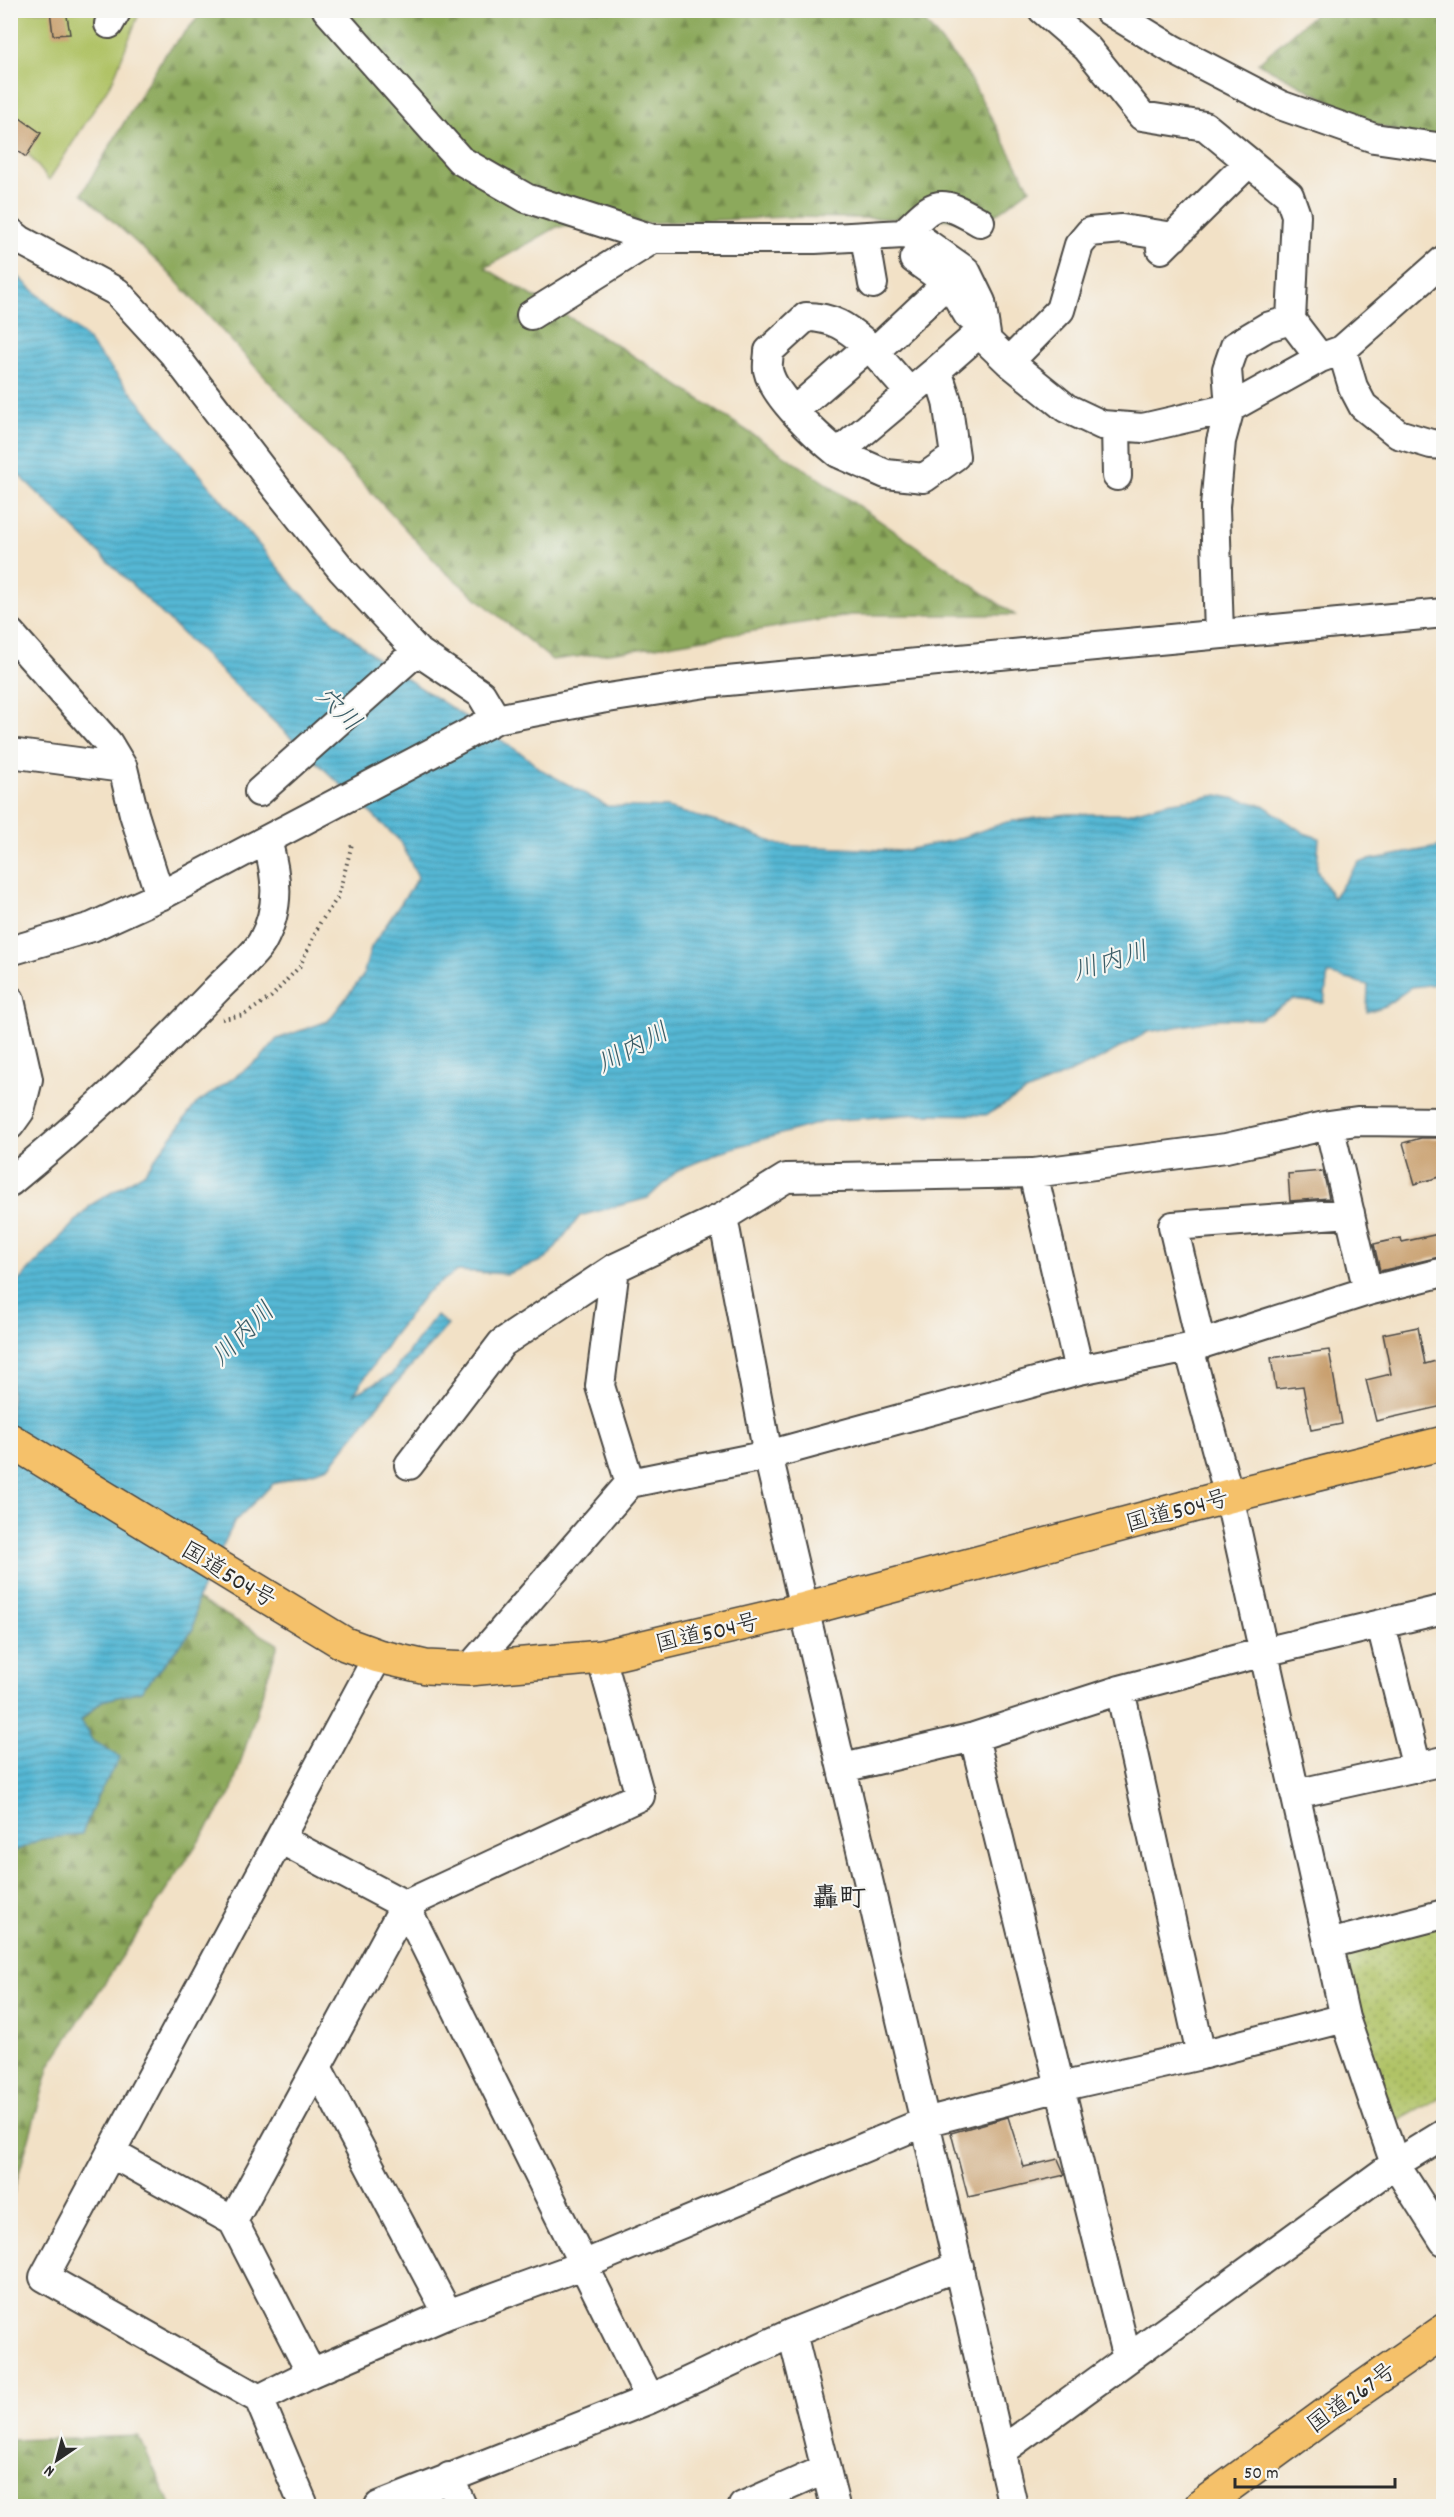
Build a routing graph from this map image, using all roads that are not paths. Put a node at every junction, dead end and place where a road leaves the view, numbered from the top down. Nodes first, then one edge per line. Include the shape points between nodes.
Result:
1 (327, 10) edge
2 (1043, 10) edge
3 (1108, 10) edge
4 (1086, 72) dead end
5 (1142, 116) junction
6 (1443, 148) edge
7 (1249, 162) junction
8 (980, 222) dead end
9 (15, 236) edge
10 (865, 237) junction
11 (653, 239) junction
12 (909, 246) junction
13 (1443, 260) edge
14 (873, 284) dead end
15 (944, 286) junction
16 (531, 315) dead end
17 (1291, 320) junction
18 (985, 328) junction
19 (871, 349) junction
20 (1331, 354) junction
21 (1009, 362) junction
22 (937, 370) junction
23 (910, 393) junction
24 (1230, 408) junction
25 (795, 411) junction
26 (1116, 426) junction
27 (1443, 445) edge
28 (838, 453) junction
29 (1117, 476) dead end
30 (1443, 613) edge
31 (10, 633) edge
32 (1219, 634) junction
33 (411, 657) junction
34 (496, 719) junction
35 (10, 753) edge
36 (123, 768) junction
37 (259, 792) dead end
38 (267, 840) junction
39 (160, 896) junction
40 (10, 951) edge
41 (10, 1000) edge
42 (1443, 1122) edge
43 (10, 1125) edge
44 (1329, 1125) junction
45 (1033, 1173) junction
46 (10, 1182) edge
47 (1350, 1213) junction
48 (723, 1217) junction
49 (615, 1268) junction
50 (1443, 1272) edge
51 (1368, 1291) junction
52 (1195, 1347) junction
53 (1079, 1370) junction
54 (10, 1440) edge
55 (1443, 1443) edge
56 (768, 1455) junction
57 (409, 1465) dead end
58 (630, 1483) junction
59 (1229, 1496) junction
60 (805, 1609) junction
61 (1443, 1610) edge
62 (1381, 1625) junction
63 (1264, 1652) junction
64 (378, 1656) junction
65 (601, 1657) junction
66 (469, 1669) junction
67 (1120, 1690) junction
68 (974, 1737) junction
69 (1430, 1765) edge
70 (843, 1768) junction
71 (1295, 1794) junction
72 (280, 1839) junction
73 (405, 1905) junction
74 (1443, 1914) edge
75 (1329, 1944) junction
76 (1345, 2018) junction
77 (1201, 2055) junction
78 (317, 2067) junction
79 (1060, 2087) junction
80 (925, 2122) junction
81 (1443, 2134) edge
82 (111, 2153) junction
83 (1395, 2164) junction
84 (233, 2221) junction
85 (1443, 2241) edge
86 (583, 2265) junction
87 (959, 2266) junction
88 (448, 2314) junction
89 (1443, 2331) edge
90 (792, 2333) junction
91 (1127, 2359) junction
92 (311, 2373) junction
93 (259, 2398) junction
94 (650, 2399) junction
95 (1000, 2452) junction
96 (825, 2469) junction
97 (449, 2477) junction
98 (304, 2506) edge
99 (379, 2506) edge
100 (462, 2506) edge
101 (743, 2506) edge
102 (835, 2506) edge
103 (1013, 2506) edge
104 (1201, 2506) edge

1 - 11 street via 460,160 526,198
2 - 5 street via 1087,48
3 - 6 street via 1172,49 1280,105 1374,138
4 - 5 street via 1120,106
5 - 7 street via 1205,126
7 - 17 street via 1289,195 1296,215
7 - 21 street via 1166,245 1122,228 1089,232 1079,245 1060,310
8 - 12 street via 952,206 936,206 923,214
9 - 33 street via 117,292 173,353
10 - 11 street
10 - 12 street
10 - 14 street
11 - 16 street
12 - 15 street
12 - 18 street via 919,238 966,272 981,302
13 - 20 street
15 - 18 street via 956,295 968,315
15 - 19 street
17 - 20 street
17 - 24 street via 1267,327 1235,345 1227,369
18 - 21 street via 987,341
18 - 22 street
19 - 23 street
19 - 25 street
19 - 25 street via 842,324 806,317 769,351 768,369 774,386
20 - 24 street
20 - 27 street via 1363,406 1398,434
21 - 26 street via 1066,408 1102,425
22 - 23 street
22 - 28 street via 947,400 955,456 924,478 886,474
23 - 28 street
24 - 26 street via 1143,428
24 - 32 street via 1221,441 1215,507
25 - 28 street
26 - 29 street
30 - 32 street
31 - 36 street via 108,743
32 - 34 street via 706,683
33 - 34 street via 481,694
33 - 37 street
34 - 38 street
35 - 36 street
36 - 39 street
38 - 39 street
38 - 46 street via 277,901 261,943 182,1025
39 - 40 street via 92,927
41 - 43 street via 28,1079 20,1111
42 - 44 street via 1357,1121
44 - 45 street via 1226,1148
44 - 47 street
45 - 48 street via 786,1178
45 - 53 street
47 - 51 street
47 - 52 street via 1173,1226
48 - 49 street
48 - 56 street
49 - 57 street via 502,1343
49 - 58 street via 600,1386
50 - 51 street
51 - 52 street
52 - 53 street
52 - 59 street
53 - 56 street
54 - 64 highway, 国道504号 via 345,1644
55 - 59 highway, 国道504号
56 - 58 street
56 - 60 street
58 - 66 street
59 - 60 highway, 国道504号
59 - 63 street
60 - 65 highway, 国道504号
60 - 70 street
61 - 62 street
62 - 63 street
62 - 69 street
63 - 67 street
63 - 71 street
64 - 66 highway, 国道504号 via 426,1667
64 - 72 street
65 - 66 highway, 国道504号
65 - 73 street via 640,1796
67 - 68 street
67 - 77 street
68 - 70 street
68 - 79 street
69 - 71 street
70 - 80 street
71 - 75 street
72 - 73 street
72 - 82 street
73 - 78 street
73 - 86 street
74 - 75 street
75 - 76 street
76 - 77 street
76 - 83 street
77 - 79 street
78 - 84 street
78 - 88 street
79 - 80 street
79 - 91 street
80 - 86 street
80 - 87 street
81 - 83 street
82 - 84 street
82 - 93 street via 45,2277
83 - 85 street
83 - 91 street
84 - 92 street
86 - 88 street
86 - 94 street
87 - 90 street
87 - 95 street
88 - 92 street
89 - 104 highway, 国道267号
90 - 94 street
90 - 96 street
91 - 95 street
92 - 93 street
93 - 98 street
94 - 97 street
95 - 103 street
96 - 101 street
96 - 102 street
97 - 99 street
97 - 100 street

